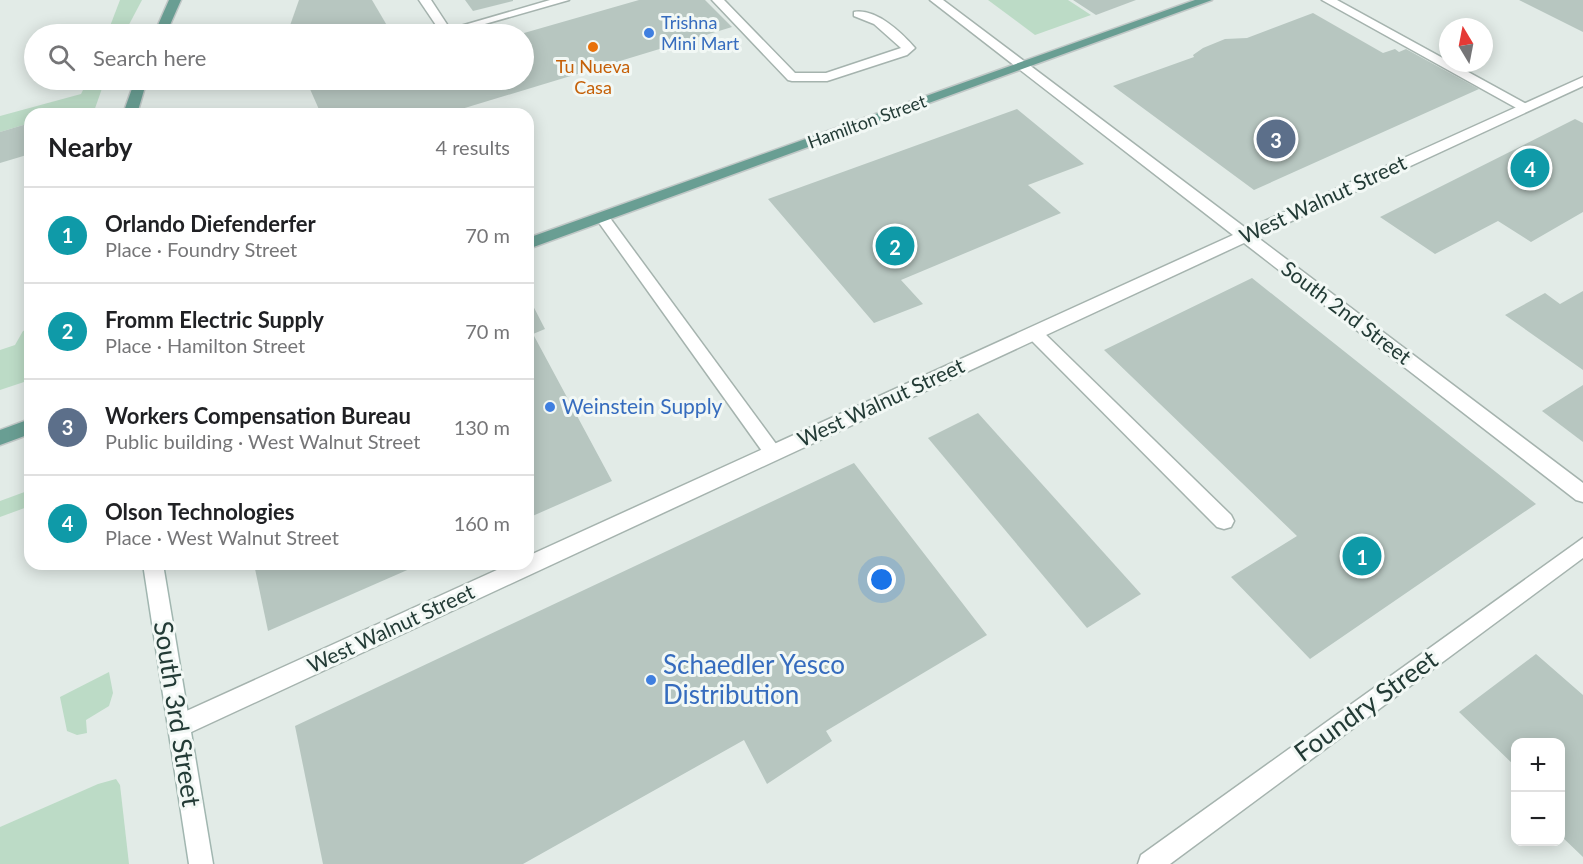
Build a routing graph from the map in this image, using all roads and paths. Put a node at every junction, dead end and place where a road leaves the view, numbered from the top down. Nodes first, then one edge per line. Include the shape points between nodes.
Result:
1 (174, 0) edge
2 (425, 0) edge
3 (563, 0) edge
4 (718, 0) edge
5 (936, 0) edge
6 (1206, 0) edge
7 (1328, 0) edge
8 (858, 14) dead end
9 (164, 24) edge
10 (441, 24) edge
11 (475, 24) edge
12 (1023, 66) junction
13 (1583, 81) edge
14 (138, 90) edge
15 (1525, 107) junction
16 (132, 108) edge
17 (602, 217) junction
18 (1245, 236) junction
19 (534, 242) edge
20 (1034, 333) junction
21 (24, 428) edge
22 (0, 438) edge
23 (773, 453) junction
24 (1583, 494) edge
25 (1224, 521) dead end
26 (1583, 547) edge
27 (534, 563) edge
28 (154, 570) edge
29 (518, 570) edge
30 (179, 726) junction
31 (201, 864) edge
32 (1150, 864) edge

1 - 9 main road
2 - 10 street
3 - 11 street
4 - 8 street via 792,77 827,77 909,48 878,21
5 - 12 street, South 2nd Street
6 - 12 main road, Hamilton Street
7 - 15 street
12 - 17 main road, Hamilton Street
12 - 18 street, South 2nd Street
13 - 15 street, West Walnut Street
14 - 16 main road
15 - 18 street, West Walnut Street
17 - 19 main road, Hamilton Street
17 - 23 street
18 - 20 street, West Walnut Street
18 - 24 street, South 2nd Street
20 - 23 street, West Walnut Street
20 - 25 street
21 - 22 main road
23 - 27 street, West Walnut Street
26 - 32 street, Foundry Street
28 - 30 street, South 3rd Street
29 - 30 street, West Walnut Street
30 - 31 street, South 3rd Street

